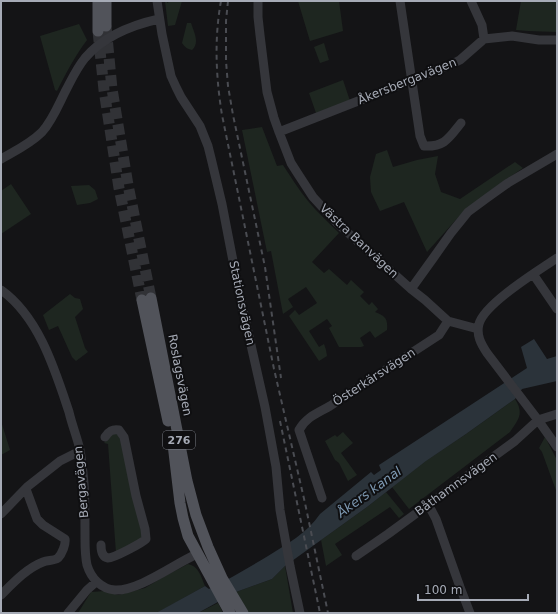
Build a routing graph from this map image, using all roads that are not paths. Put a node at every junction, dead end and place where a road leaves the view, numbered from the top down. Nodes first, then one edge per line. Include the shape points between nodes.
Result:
1 (98, 1) edge
2 (106, 1) edge
3 (157, 1) edge
4 (258, 1) edge
5 (400, 1) edge
6 (471, 1) edge
7 (159, 19) junction
8 (484, 39) junction
9 (557, 40) edge
10 (412, 80) junction
11 (461, 123) dead end
12 (279, 132) junction
13 (557, 154) edge
14 (1, 159) edge
15 (557, 258) edge
16 (533, 274) junction
17 (411, 289) junction
18 (1, 290) edge
19 (557, 309) edge
20 (448, 321) junction
21 (478, 329) junction
22 (557, 414) edge
23 (538, 420) junction
24 (105, 437) dead end
25 (557, 447) edge
26 (80, 451) junction
27 (26, 489) junction
28 (322, 498) dead end
29 (428, 504) junction
30 (1, 514) edge
31 (101, 545) dead end
32 (197, 554) junction
33 (356, 556) dead end
34 (218, 580) junction
35 (96, 582) junction
36 (1, 595) edge
37 (229, 600) junction
38 (68, 613) edge
39 (230, 613) edge
40 (243, 613) edge
41 (300, 613) edge
42 (470, 613) edge

1 - 2 main road via 102,29
3 - 7 street, Stationsvägen
4 - 12 street, Västra Banvägen via 267,92
5 - 10 street
6 - 8 street via 482,25
7 - 14 street via 116,34 90,53 75,72 55,113 42,131 27,144
7 - 41 street, Stationsvägen via 171,76 200,126 208,146 222,204 265,407 276,467 280,510
8 - 9 street via 512,36
8 - 10 street, Åkersbergavägen via 460,60
10 - 11 street via 420,136 424,146 444,143
10 - 12 street, Åkersbergavägen
12 - 17 street, Västra Banvägen via 291,163 313,197 337,223
13 - 17 street via 508,183 468,212
15 - 16 street
16 - 19 street
16 - 21 street via 490,307 479,322
17 - 20 street, Västra Banvägen
18 - 26 street, Bergavägen via 14,300 36,329 56,373
20 - 21 street, Västra Banvägen
20 - 28 street, Österkärsvägen via 439,335 303,423 299,430
21 - 23 street via 480,343
22 - 23 street, Båthamnsvägen
23 - 25 street
23 - 29 street, Båthamnsvägen via 516,441
24 - 31 street via 108,432 114,430 119,430 124,437 146,539 123,553 108,558 101,551
26 - 27 street via 60,461
26 - 35 street, Bergavägen via 84,485 85,554 87,565
27 - 30 street
27 - 36 street via 37,519 66,541 60,556 34,567
29 - 33 street, Båthamnsvägen
29 - 42 street via 436,519
32 - 34 main road via 204,555
32 - 34 main road, Roslagsvägen / 276 via 188,536 180,503 173,447 147,299 187,481
32 - 35 street via 132,587 114,590
34 - 37 main road, Roslagsvägen / 276
35 - 38 street
37 - 39 main road, Roslagsvägen / 276
37 - 40 main road, Roslagsvägen / 276

